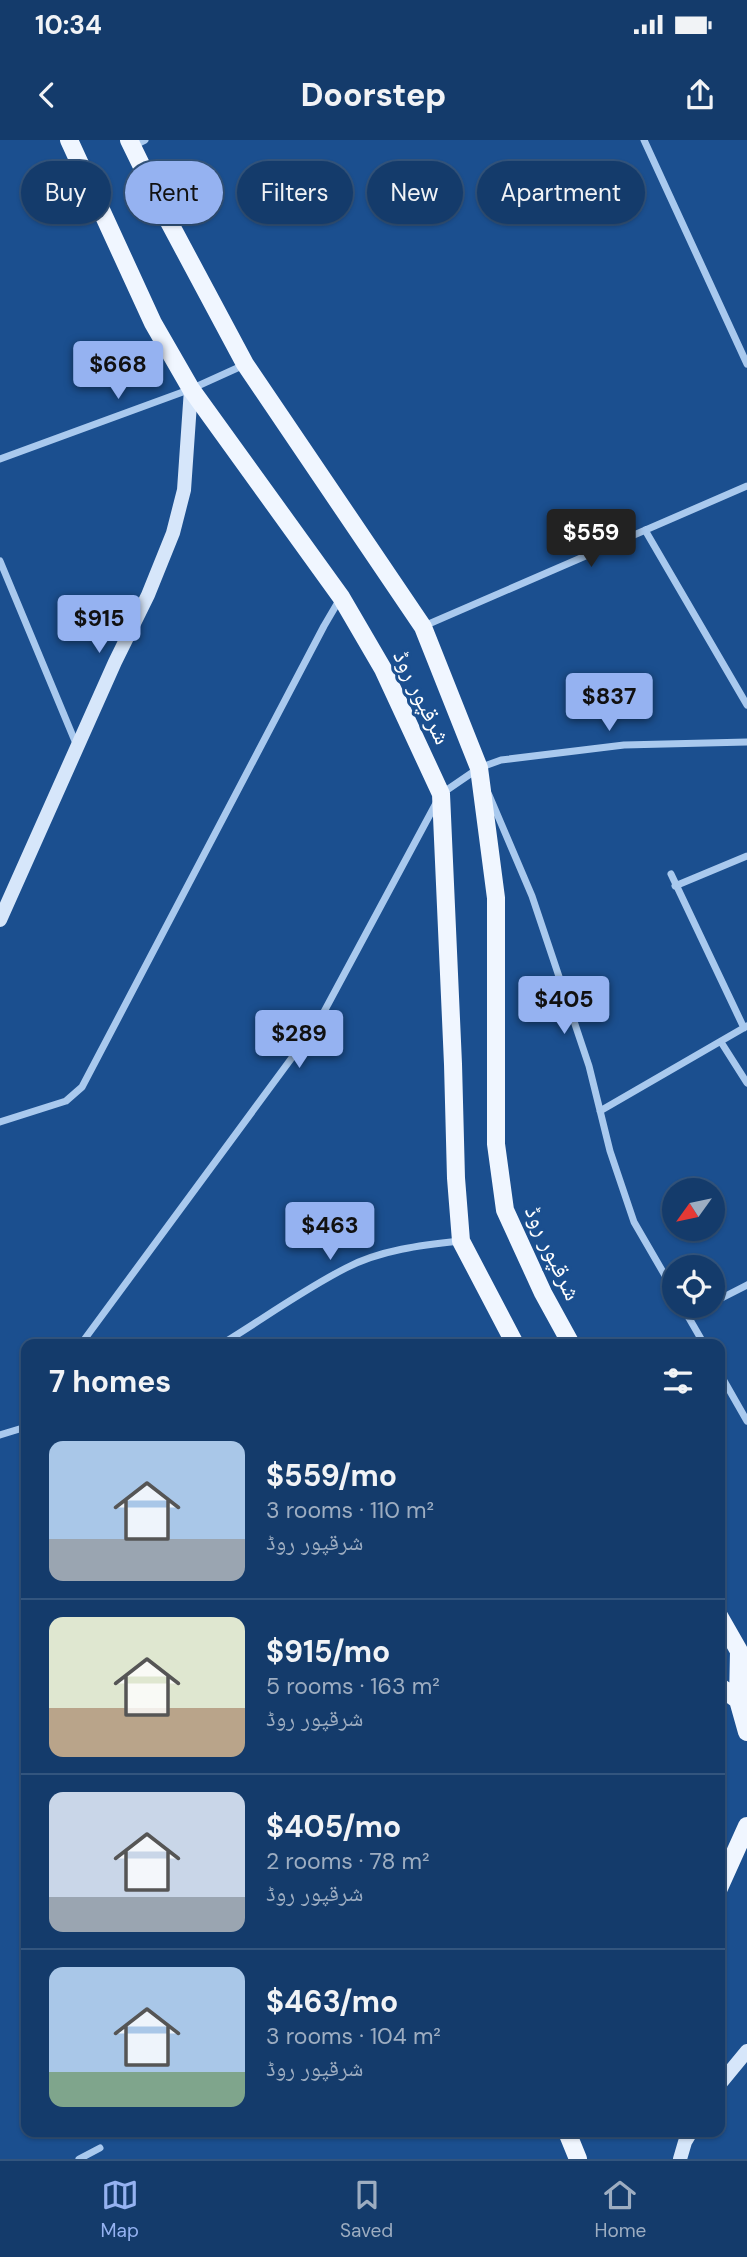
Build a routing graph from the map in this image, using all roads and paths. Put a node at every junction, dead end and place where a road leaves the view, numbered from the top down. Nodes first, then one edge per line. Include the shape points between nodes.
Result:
1 (69, 140) edge
2 (644, 140) edge
3 (135, 142) edge
4 (245, 364) junction
5 (747, 364) edge
6 (191, 389) junction
7 (0, 459) edge
8 (747, 486) edge
9 (645, 530) junction
10 (0, 561) edge
11 (341, 597) junction
12 (423, 627) junction
13 (747, 705) edge
14 (747, 742) edge
15 (77, 747) junction
16 (479, 768) junction
17 (440, 794) junction
18 (747, 856) edge
19 (671, 874) dead end
20 (675, 886) junction
21 (0, 920) edge
22 (745, 1027) edge
23 (721, 1042) junction
24 (747, 1083) edge
25 (600, 1111) junction
26 (0, 1122) edge
27 (461, 1241) junction
28 (662, 1270) edge
29 (747, 1285) edge
30 (725, 1296) edge
31 (689, 1318) edge
32 (85, 1339) edge
33 (230, 1339) edge
34 (512, 1339) edge
35 (568, 1339) edge
36 (701, 1339) edge
37 (725, 1382) edge
38 (747, 1421) edge
39 (21, 1429) edge
40 (0, 1435) edge
41 (725, 1626) edge
42 (725, 1690) edge
43 (738, 1700) junction
44 (747, 1732) edge
45 (747, 1826) edge
46 (725, 1875) edge
47 (747, 2051) edge
48 (725, 2078) edge
49 (569, 2137) edge
50 (688, 2137) edge
51 (100, 2148) dead end
52 (79, 2159) edge
53 (578, 2159) edge
54 (680, 2159) edge

1 - 6 main road, شرقپور روڈ via 153,323
2 - 5 street
3 - 4 main road, شرقپور روڈ via 168,220
4 - 6 street
4 - 12 main road, شرقپور روڈ
6 - 7 street
6 - 11 main road, شرقپور روڈ
6 - 15 street via 184,490 173,533
8 - 9 street
9 - 12 street
9 - 13 street
10 - 15 street
11 - 17 main road, شرقپور روڈ via 383,669
11 - 26 street via 82,1087 66,1101
12 - 16 main road, شرقپور روڈ
14 - 16 street via 624,745 501,760
15 - 21 street
16 - 17 street
16 - 25 street via 532,896
16 - 35 main road, شرقپور روڈ via 496,898 496,1144 505,1210
17 - 27 main road, شرقپور روڈ
17 - 32 street via 319,1021
18 - 20 street
19 - 20 street
20 - 22 street
22 - 23 street
23 - 24 street
23 - 25 street
25 - 28 street via 634,1222
27 - 33 street via 420,1245 348,1267
27 - 34 main road, شرقپور روڈ
29 - 30 street
31 - 36 street
37 - 38 street
39 - 40 street
41 - 43 main road via 739,1651
42 - 43 main road
43 - 44 main road
45 - 46 main road
47 - 48 street
49 - 53 main road
50 - 54 street
51 - 52 street

